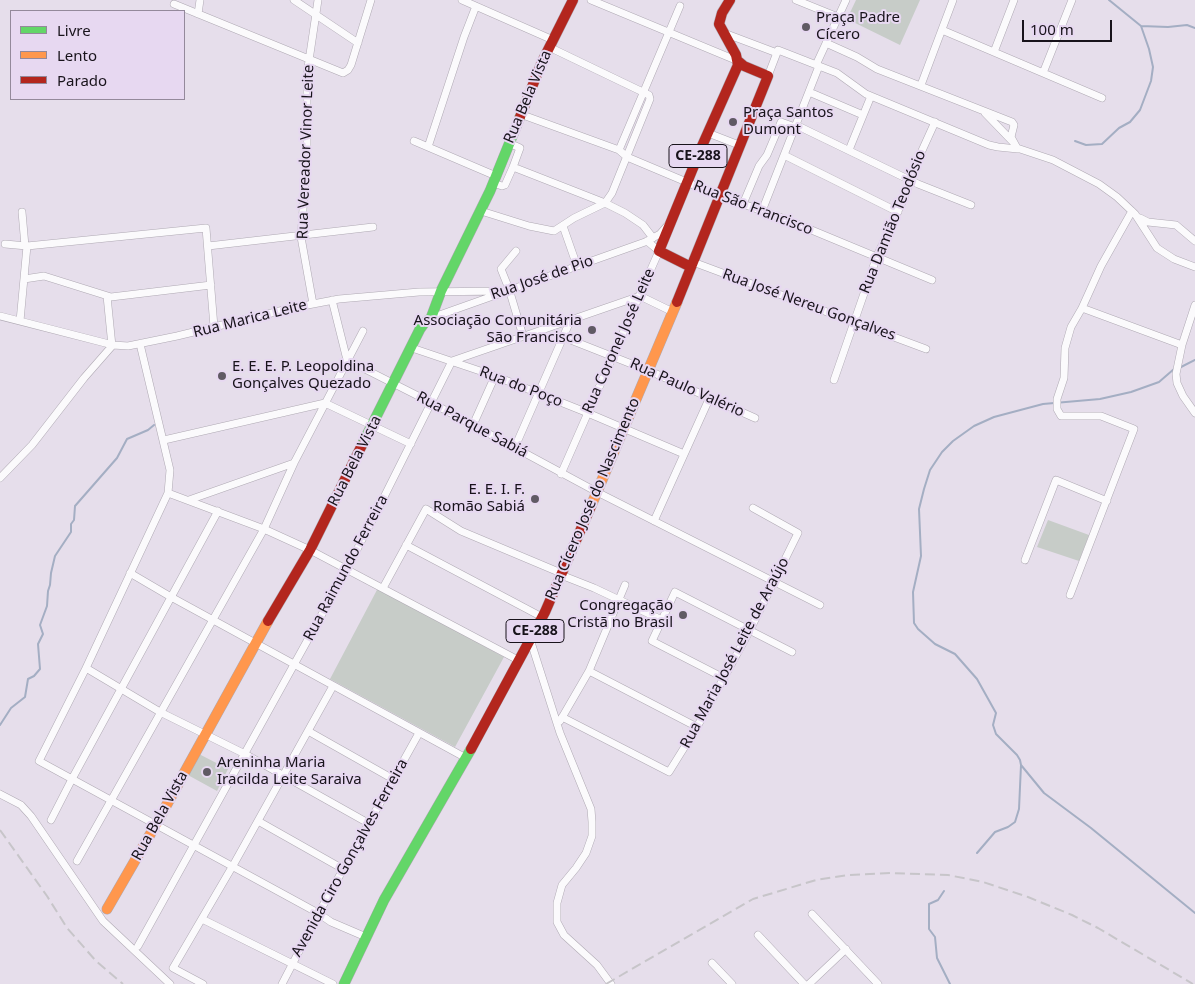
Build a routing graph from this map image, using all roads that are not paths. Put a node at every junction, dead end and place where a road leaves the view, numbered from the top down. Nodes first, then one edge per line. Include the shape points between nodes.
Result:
1 (200, 0) edge
2 (294, 0) edge
3 (318, 0) edge
4 (371, 0) edge
5 (462, 0) edge
6 (573, 0) edge
7 (591, 0) edge
8 (730, 0) edge
9 (796, 0) edge
10 (846, 0) edge
11 (953, 0) edge
12 (1014, 0) edge
13 (1072, 0) edge
14 (174, 4) dead end
15 (476, 6) junction
16 (680, 6) dead end
17 (198, 14) junction
18 (315, 15) junction
19 (838, 17) junction
20 (942, 30) junction
21 (670, 32) junction
22 (722, 32) junction
23 (358, 43) junction
24 (551, 43) junction
25 (826, 43) junction
26 (778, 52) junction
27 (994, 52) junction
28 (309, 58) junction
29 (738, 61) junction
30 (817, 65) junction
31 (1043, 73) junction
32 (768, 76) junction
33 (921, 85) junction
34 (643, 91) junction
35 (808, 92) junction
36 (871, 96) junction
37 (1102, 98) dead end
38 (981, 110) junction
39 (520, 114) junction
40 (863, 115) junction
41 (935, 122) junction
42 (795, 126) junction
43 (708, 133) junction
44 (414, 141) dead end
45 (509, 143) junction
46 (739, 145) junction
47 (428, 147) junction
48 (1017, 147) junction
49 (619, 150) junction
50 (850, 150) junction
51 (784, 155) junction
52 (627, 156) junction
53 (513, 167) junction
54 (494, 179) junction
55 (911, 179) junction
56 (687, 182) junction
57 (719, 195) junction
58 (605, 203) junction
59 (743, 204) junction
60 (971, 205) dead end
61 (677, 208) junction
62 (481, 210) junction
63 (762, 211) junction
64 (22, 212) dead end
65 (898, 212) junction
66 (1135, 214) junction
67 (562, 226) junction
68 (373, 227) dead end
69 (302, 234) junction
70 (650, 240) junction
71 (1195, 240) edge
72 (5, 244) dead end
73 (26, 246) junction
74 (208, 246) junction
75 (516, 251) dead end
76 (659, 251) junction
77 (877, 256) junction
78 (692, 264) junction
79 (577, 266) junction
80 (1195, 267) edge
81 (24, 279) junction
82 (932, 280) dead end
83 (211, 285) junction
84 (507, 290) junction
85 (442, 291) junction
86 (640, 296) junction
87 (109, 297) junction
88 (332, 300) junction
89 (312, 304) junction
90 (1195, 305) edge
91 (1082, 308) junction
92 (673, 312) junction
93 (0, 316) edge
94 (431, 318) junction
95 (571, 319) junction
96 (20, 321) junction
97 (854, 321) junction
98 (214, 327) junction
99 (363, 332) dead end
100 (523, 336) junction
101 (563, 337) junction
102 (140, 344) junction
103 (1182, 345) junction
104 (111, 347) junction
105 (412, 348) junction
106 (926, 349) dead end
107 (613, 356) junction
108 (348, 360) junction
109 (452, 361) junction
110 (648, 370) junction
111 (494, 376) junction
112 (834, 380) dead end
113 (394, 384) junction
114 (538, 393) junction
115 (710, 398) junction
116 (432, 402) junction
117 (325, 403) junction
118 (588, 412) junction
119 (1195, 413) edge
120 (755, 418) dead end
121 (373, 425) junction
122 (473, 425) junction
123 (624, 428) junction
124 (164, 440) junction
125 (411, 444) junction
126 (515, 447) junction
127 (684, 454) junction
128 (294, 463) junction
129 (561, 474) junction
130 (0, 478) edge
131 (168, 492) junction
132 (597, 492) junction
133 (189, 500) junction
134 (1107, 501) junction
135 (753, 508) dead end
136 (218, 511) junction
137 (654, 521) junction
138 (264, 529) junction
139 (406, 545) junction
140 (310, 550) junction
141 (1025, 560) dead end
142 (347, 569) junction
143 (130, 573) junction
144 (561, 574) junction
145 (775, 582) junction
146 (625, 585) dead end
147 (383, 588) junction
148 (1070, 595) dead end
149 (171, 597) junction
150 (619, 600) junction
151 (820, 606) dead end
152 (542, 618) junction
153 (213, 620) junction
154 (662, 620) junction
155 (750, 630) junction
156 (530, 639) junction
157 (255, 644) junction
158 (792, 652) dead end
159 (518, 660) junction
160 (295, 665) junction
161 (86, 668) junction
162 (588, 671) junction
163 (724, 678) junction
164 (333, 686) junction
165 (121, 689) junction
166 (160, 712) junction
167 (562, 717) junction
168 (557, 725) junction
169 (697, 727) junction
170 (308, 732) junction
171 (419, 733) junction
172 (204, 735) junction
173 (245, 754) junction
174 (466, 758) junction
175 (283, 776) junction
176 (72, 779) junction
177 (393, 779) junction
178 (0, 794) edge
179 (111, 801) junction
180 (51, 820) dead end
181 (258, 821) junction
182 (368, 823) junction
183 (156, 825) junction
184 (194, 846) junction
185 (77, 861) dead end
186 (232, 866) junction
187 (343, 868) junction
188 (107, 909) dead end
189 (318, 913) junction
190 (812, 914) dead end
191 (202, 919) junction
192 (758, 935) dead end
193 (366, 937) junction
194 (138, 946) dead end
195 (846, 949) junction
196 (712, 963) dead end
197 (292, 965) junction
198 (170, 984) edge
199 (203, 984) edge
200 (282, 984) edge
201 (333, 984) edge
202 (344, 984) edge
203 (611, 984) edge
204 (732, 984) edge
205 (804, 984) edge
206 (809, 984) edge
207 (878, 984) edge

1 - 17 street
2 - 18 street
3 - 18 street, Rua Vereador Vinor Leite
4 - 23 street
5 - 15 street
6 - 24 main road, Rua Bela Vista
7 - 21 street
8 - 22 main road via 719,19
9 - 19 street
10 - 19 street
11 - 20 street
12 - 27 street
13 - 31 street
14 - 17 street
15 - 24 street
15 - 47 street
16 - 21 street
17 - 28 street
18 - 23 street
18 - 28 street, Rua Vereador Vinor Leite
19 - 25 street
20 - 27 street
20 - 33 street
21 - 29 street
21 - 34 street
22 - 26 street
22 - 29 main road
23 - 28 street via 348,70 341,72
24 - 34 street
24 - 39 main road, Rua Bela Vista
25 - 30 street
25 - 33 street via 877,69
26 - 30 street
26 - 32 street, Rua Cícero José do Nascimento
27 - 31 street
28 - 69 street, Rua Vereador Vinor Leite
29 - 32 main road
29 - 43 main road, Rua Coronel José Leite / CE-288
30 - 35 street
30 - 36 street via 840,74 861,92
31 - 37 street
32 - 46 main road, Rua Cícero José do Nascimento / CE-288
33 - 38 street
34 - 49 street
34 - 52 street via 650,99
35 - 40 street
35 - 42 street
36 - 40 street
36 - 41 street
38 - 48 street
38 - 48 street via 1014,123 1011,136
39 - 45 main road, Rua Bela Vista
39 - 49 street, Rua São Francisco
40 - 50 street
41 - 48 street via 993,146
41 - 55 street, Rua Damião Teodósio
42 - 50 street
42 - 51 street
42 - 59 street via 781,122
43 - 46 street
43 - 56 main road, Rua Coronel José Leite / CE-288
44 - 47 street
45 - 53 street via 520,148
45 - 54 main road, Rua Bela Vista
46 - 57 main road, Rua Cícero José do Nascimento / CE-288
47 - 54 street
48 - 66 street via 1086,176
49 - 52 street, Rua São Francisco
50 - 55 street
51 - 63 street
51 - 65 street
52 - 56 street, Rua São Francisco
52 - 58 street
53 - 54 street via 506,185 502,186
53 - 58 street, Rua José Nereu Gonçalves
54 - 62 main road, Rua Bela Vista
55 - 60 street
55 - 65 street, Rua Damião Teodósio
56 - 57 street, Rua São Francisco
56 - 61 main road, Rua Coronel José Leite / CE-288
57 - 59 street, Rua São Francisco
57 - 78 main road, Rua Cícero José do Nascimento / CE-288
58 - 67 street
58 - 70 street, Rua José Nereu Gonçalves via 638,221 646,228
59 - 63 street, Rua São Francisco
61 - 70 street, Rua Coronel José Leite via 663,231
61 - 76 main road, Rua Coronel José Leite / CE-288
62 - 67 street via 545,230 554,231
62 - 85 main road, Rua Bela Vista
63 - 77 street, Rua São Francisco
64 - 73 street
65 - 77 street, Rua Damião Teodósio
66 - 71 street via 1148,222 1176,225
66 - 80 street via 1157,248
66 - 91 street via 1101,266
67 - 79 street
68 - 69 street
69 - 74 street
69 - 89 street, Rua Vereador Vinor Leite
70 - 76 street, Rua José Nereu Gonçalves
70 - 79 street, Rua José de Pio
72 - 73 street
73 - 74 street via 206,228
73 - 81 street
74 - 83 street
75 - 84 street via 501,269
76 - 78 main road, Rua José Nereu Gonçalves
76 - 86 street, Rua Coronel José Leite
77 - 82 street, Rua São Francisco
77 - 97 street, Rua Damião Teodósio
78 - 92 main road, Rua Cícero José do Nascimento / CE-288
78 - 97 street, Rua José Nereu Gonçalves
79 - 84 street, Rua José de Pio
81 - 87 street via 44,276
81 - 96 street
83 - 87 street
83 - 98 street
84 - 85 street, Rua Marica Leite
84 - 94 street, Rua José de Pio
84 - 100 street
85 - 88 street, Rua Marica Leite
85 - 94 main road, Rua Bela Vista
86 - 92 street
86 - 95 street
86 - 107 street, Rua Coronel José Leite
87 - 104 street
88 - 89 street, Rua Marica Leite
88 - 108 street
89 - 98 street, Rua Marica Leite
90 - 103 street
91 - 103 street
91 - 134 street via 1070,331 1057,403 1061,416 1101,416 1134,428
92 - 110 main road, Rua Cícero José do Nascimento / CE-288
93 - 96 street
94 - 105 main road, Rua Bela Vista via 423,324
95 - 100 street
95 - 101 street
96 - 104 street
97 - 106 street, Rua José Nereu Gonçalves
97 - 112 street, Rua Damião Teodósio
98 - 102 street, Rua Marica Leite
99 - 108 street
100 - 109 street
101 - 107 street, Rua Paulo Valério
101 - 114 street
102 - 104 street, Rua Marica Leite
102 - 124 street
103 - 119 street via 1176,379 1182,396
104 - 130 street via 32,445
105 - 109 street, Rua do Poço
105 - 113 main road, Rua Bela Vista
107 - 110 street, Rua Paulo Valério
107 - 118 street, Rua Coronel José Leite
108 - 113 street, Rua Parque Sabiá
108 - 117 street
109 - 111 street, Rua do Poço
109 - 116 street, Rua Raimundo Ferreira
110 - 115 street, Rua Paulo Valério
110 - 123 main road, Rua Cícero José do Nascimento / CE-288
111 - 114 street, Rua do Poço
111 - 122 street
113 - 116 street, Rua Parque Sabiá
113 - 121 main road, Rua Bela Vista
114 - 118 street, Rua do Poço
114 - 126 street
115 - 120 street, Rua Paulo Valério
115 - 127 street
116 - 122 street, Rua Parque Sabiá
116 - 125 street, Rua Raimundo Ferreira
117 - 121 street
117 - 124 street
117 - 128 street
118 - 123 street, Rua do Poço
118 - 129 street, Rua Coronel José Leite
121 - 125 street
121 - 140 main road, Rua Bela Vista
122 - 126 street, Rua Parque Sabiá
123 - 127 street, Rua do Poço
123 - 132 main road, Rua Cícero José do Nascimento / CE-288
124 - 131 street via 170,470
125 - 142 street, Rua Raimundo Ferreira
126 - 129 street, Rua Parque Sabiá
127 - 137 street
128 - 133 street
128 - 138 street
129 - 132 street, Rua Parque Sabiá
131 - 133 street
131 - 143 street
132 - 137 street, Rua Parque Sabiá
132 - 144 main road, Rua Cícero José do Nascimento / CE-288
133 - 136 street
134 - 141 street via 1056,480
134 - 148 street
135 - 145 street, Rua Maria José Leite de Araújo via 798,533
136 - 138 street
136 - 149 street
137 - 145 street, Rua Parque Sabiá
138 - 140 street
138 - 153 street
139 - 144 street via 426,510 461,531
139 - 147 street
139 - 152 street
140 - 142 street
140 - 157 main road, Rua Bela Vista
142 - 147 street
142 - 160 street, Rua Raimundo Ferreira
143 - 149 street
143 - 161 street
144 - 150 street
144 - 152 main road, Rua Cícero José do Nascimento / CE-288
145 - 151 street, Rua Parque Sabiá
145 - 155 street, Rua Maria José Leite de Araújo
146 - 150 street
147 - 159 street
149 - 153 street
149 - 165 street
150 - 154 street
150 - 162 street
152 - 156 main road, Rua Cícero José do Nascimento / CE-288
153 - 157 street
153 - 166 street
154 - 155 street via 676,592
154 - 163 street via 652,641
155 - 158 street
155 - 163 street, Rua Maria José Leite de Araújo
156 - 159 main road, Rua Cícero José do Nascimento / CE-288
156 - 168 street
157 - 160 street
157 - 172 main road, Rua Bela Vista
159 - 174 main road, Rua Cícero José do Nascimento / CE-288
160 - 164 street
160 - 173 street, Rua Raimundo Ferreira
161 - 165 street
161 - 176 street via 39,761
162 - 167 street
162 - 169 street
163 - 169 street, Rua Maria José Leite de Araújo
164 - 170 street
164 - 171 street
165 - 166 street
165 - 176 street
166 - 172 street
166 - 179 street
167 - 168 street
167 - 169 street, Rua Maria José Leite de Araújo via 669,772
168 - 203 street via 590,809 593,829 581,861 562,885 557,903 557,922 564,935 597,965
170 - 175 street
170 - 177 street
171 - 174 street
171 - 177 street, Avenida Ciro Gonçalves Ferreira
172 - 173 street
172 - 183 main road, Rua Bela Vista
173 - 175 street
173 - 184 street, Rua Raimundo Ferreira
174 - 193 main road, Rua Cícero José do Nascimento / CE-288
175 - 181 street
175 - 182 street
176 - 179 street
176 - 180 street
177 - 182 street, Avenida Ciro Gonçalves Ferreira
178 - 198 street via 21,805 31,816 102,921
179 - 183 street
179 - 185 street
181 - 186 street
181 - 187 street
182 - 187 street, Avenida Ciro Gonçalves Ferreira
183 - 184 street
183 - 188 main road, Rua Bela Vista
184 - 186 street
184 - 194 street, Rua Raimundo Ferreira
186 - 189 street
186 - 191 street
187 - 189 street, Avenida Ciro Gonçalves Ferreira
189 - 193 street
189 - 197 street, Avenida Ciro Gonçalves Ferreira
190 - 195 street
191 - 197 street
191 - 199 street via 173,968
192 - 205 street
193 - 202 main road, Rua Cícero José do Nascimento / CE-288
195 - 206 street
195 - 207 street
196 - 204 street
197 - 200 street, Avenida Ciro Gonçalves Ferreira
197 - 201 street

